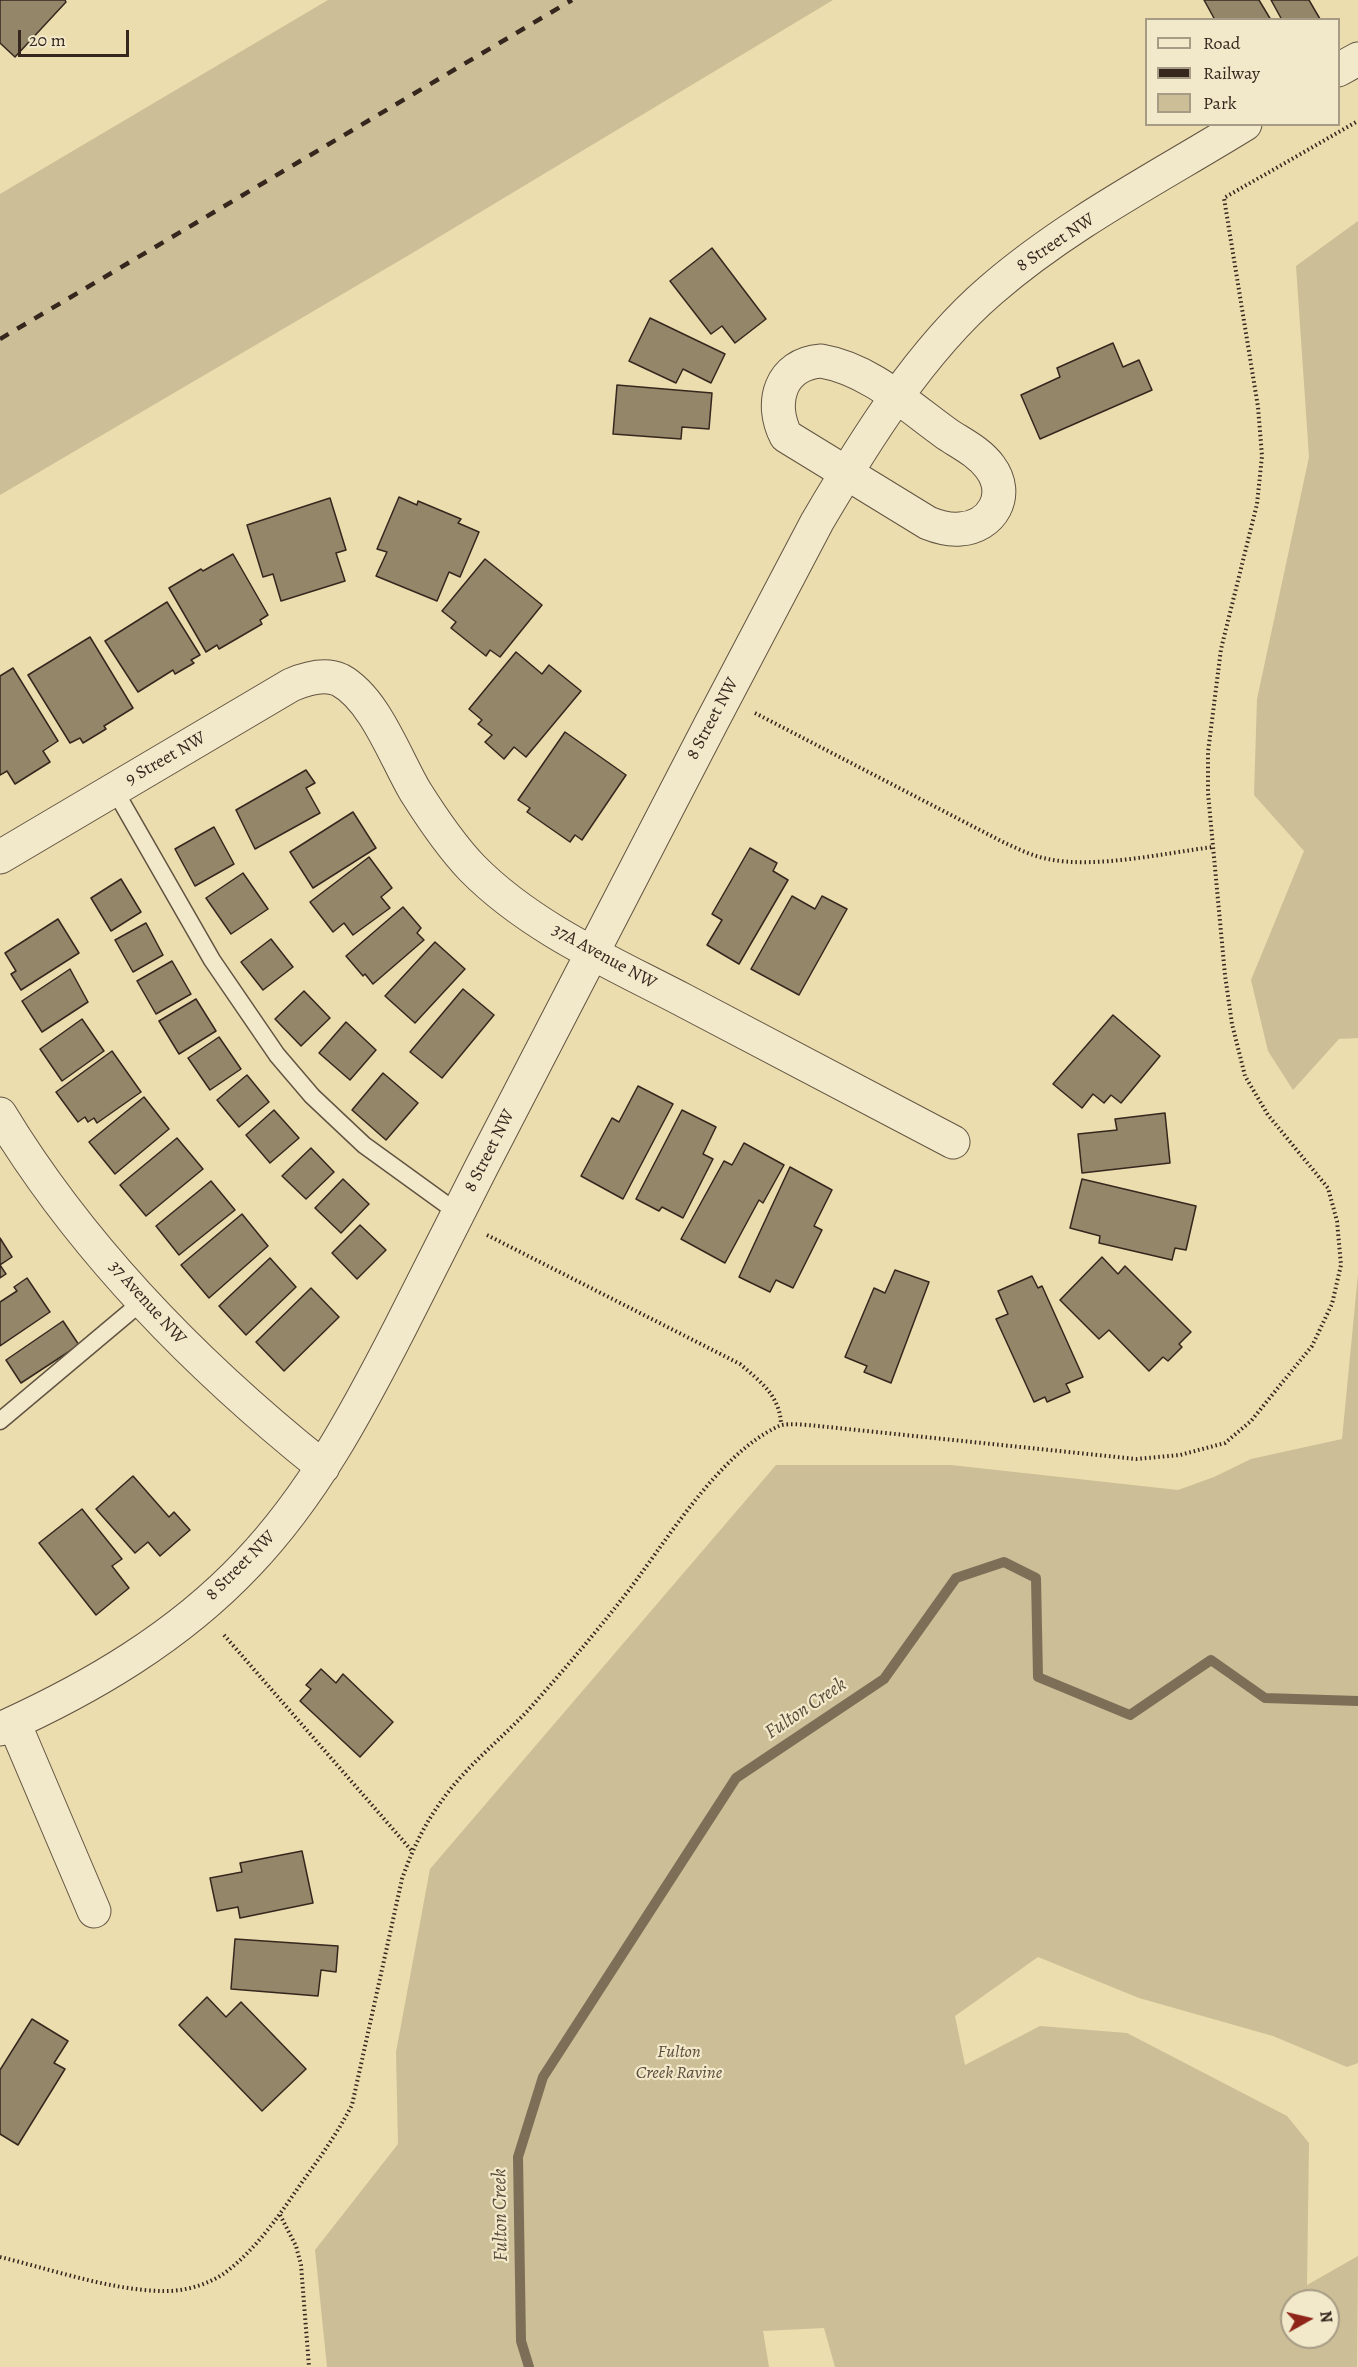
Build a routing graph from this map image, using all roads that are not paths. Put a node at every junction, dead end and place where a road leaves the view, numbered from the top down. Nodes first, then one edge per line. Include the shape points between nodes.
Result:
1 (1358, 59) edge
2 (1340, 69) edge
3 (1242, 126) edge
4 (898, 398) junction
5 (846, 474) junction
6 (337, 679) joint
7 (114, 789) junction
8 (0, 857) edge
9 (592, 952) junction
10 (0, 1114) edge
11 (953, 1142) dead end
12 (458, 1213) junction
13 (144, 1300) junction
14 (0, 1421) edge
15 (323, 1467) junction
16 (7, 1726) edge
17 (94, 1911) dead end

1 - 2 street
3 - 4 street, 8 Street NW via 1020,266 988,292 949,333
4 - 5 street, 8 Street NW
4 - 5 street via 839,364 807,362 791,371 780,391 778,410 786,436
4 - 5 street via 974,450 990,467 997,480 997,507 977,525 960,530 943,528
5 - 9 street, 8 Street NW via 724,697
6 - 7 street, 9 Street NW via 320,677 291,685
6 - 9 street, 37A Avenue NW via 361,696 372,710 434,820 472,868 523,911
7 - 8 street, 9 Street NW
7 - 12 lane via 212,960 277,1055 312,1096 364,1145
9 - 11 street, 37A Avenue NW
9 - 12 street, 8 Street NW
10 - 13 street, 37 Avenue NW via 62,1205
12 - 15 street, 8 Street NW via 366,1395
13 - 14 lane
13 - 15 street, 37 Avenue NW via 191,1352
15 - 16 street, 8 Street NW via 286,1520 248,1563 199,1608 122,1667
16 - 17 street, 8 Street NW

